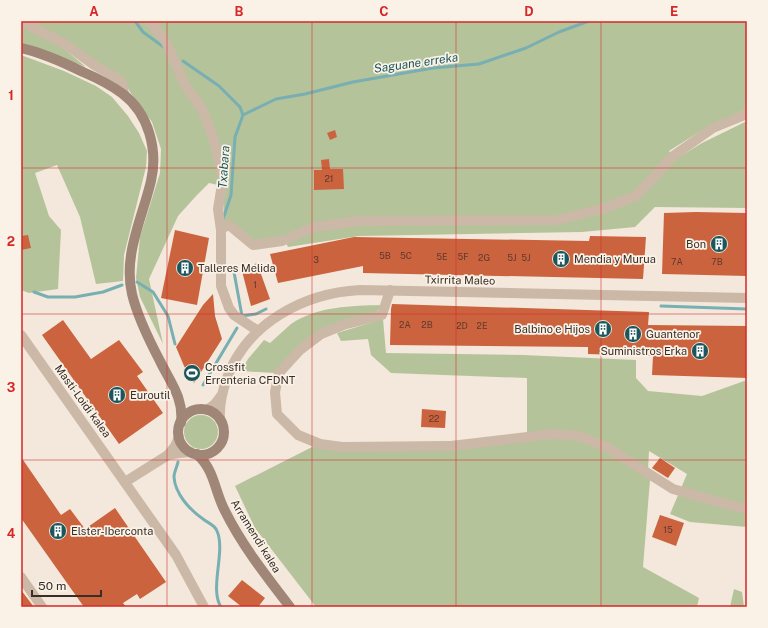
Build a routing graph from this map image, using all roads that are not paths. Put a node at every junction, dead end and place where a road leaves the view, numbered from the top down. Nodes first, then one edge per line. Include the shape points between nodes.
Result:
1 (150, 21) edge
2 (21, 22) edge
3 (21, 48) edge
4 (124, 95) junction
5 (747, 114) edge
6 (221, 230) junction
7 (390, 290) junction
8 (747, 298) edge
9 (258, 331) junction
10 (21, 335) edge
11 (177, 393) junction
12 (221, 396) junction
13 (196, 410) junction
14 (207, 410) junction
15 (220, 420) junction
16 (181, 423) junction
17 (179, 437) junction
18 (218, 447) junction
19 (194, 453) junction
20 (168, 455) junction
21 (211, 473) junction
22 (125, 482) junction
23 (747, 509) edge
24 (21, 577) edge
25 (42, 607) edge
26 (204, 607) edge
27 (290, 607) edge

1 - 6 street via 166,42 185,85 202,109 213,138 223,178 218,209
2 - 4 street via 65,44 94,66 120,80
3 - 4 street via 70,65
4 - 11 street via 137,108 146,124 152,141 154,160 151,181 130,259 132,294 159,359
5 - 6 street via 713,128 673,156 636,196 602,209 557,220 359,221 314,227 282,241 254,245 229,225
6 - 9 street via 221,286 229,308 234,315
7 - 8 street, Txirrita Maleo
7 - 9 street, Txirrita Maleo via 347,290 321,296 290,308
7 - 23 street via 382,315 321,334 300,350 279,374 275,392 277,414 298,435 320,444 342,447 451,446 554,434 579,436 608,448 673,489
9 - 12 street, Txirrita Maleo via 236,358
10 - 22 street, Masti-Loidi kalea
11 - 13 street
11 - 16 street
12 - 14 street, Txirrita Maleo
12 - 15 street, Txirrita Maleo
13 - 14 street
13 - 16 street via 184,417
14 - 15 street
15 - 18 street via 224,434
16 - 17 street
17 - 19 street via 183,446
17 - 20 street
18 - 19 street via 205,454
18 - 21 street
19 - 20 street
19 - 21 street
20 - 22 street
21 - 27 street, Arramendi kalea via 224,510 258,564
22 - 26 street, Masti-Loidi kalea via 176,554
24 - 25 street

